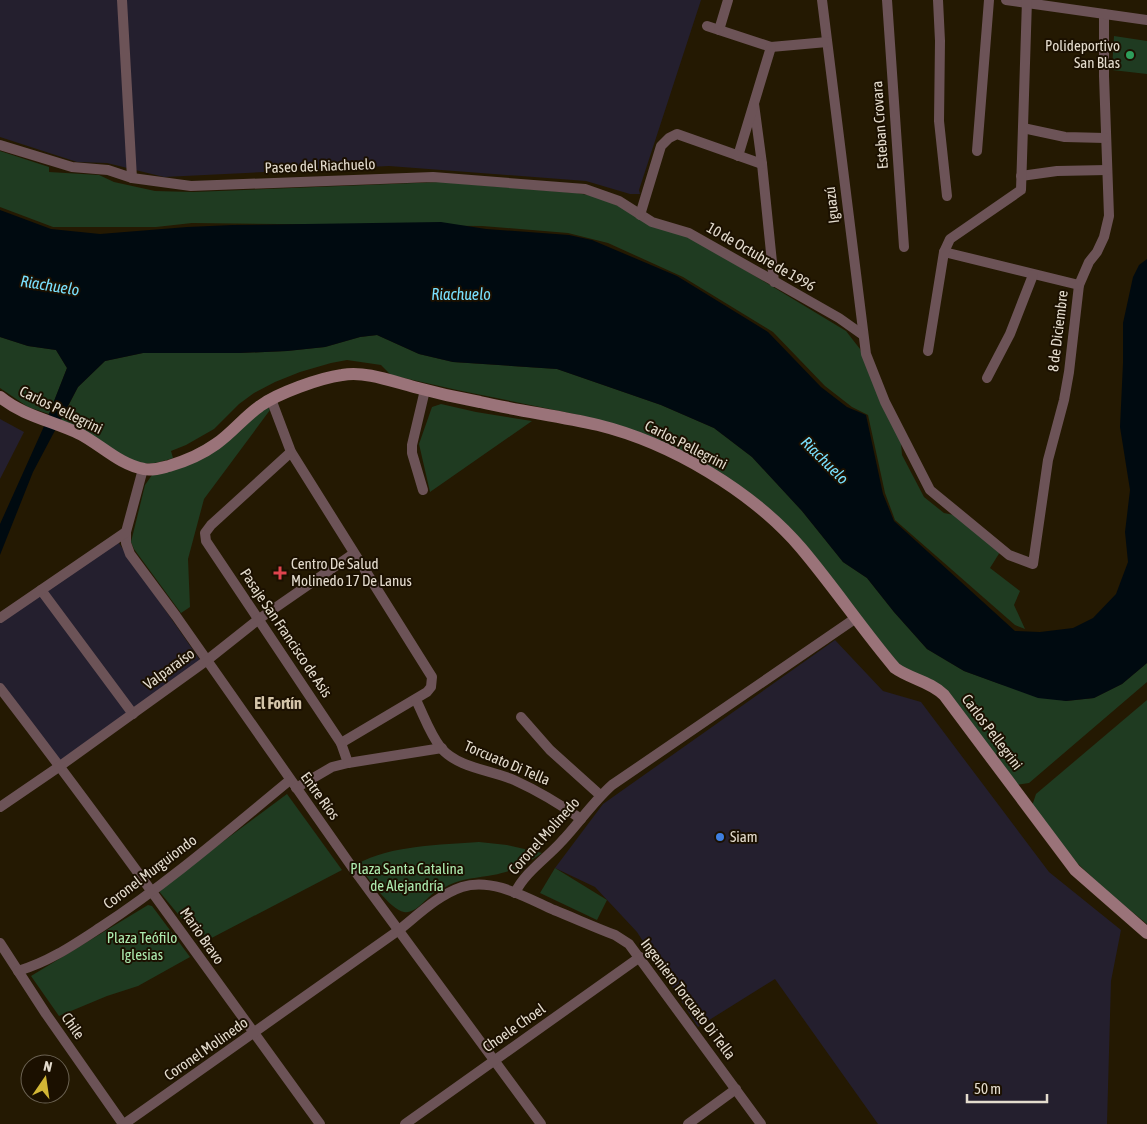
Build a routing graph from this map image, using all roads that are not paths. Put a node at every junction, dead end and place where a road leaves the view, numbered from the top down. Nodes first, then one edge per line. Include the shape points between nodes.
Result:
1 (122, 0) edge
2 (728, 0) edge
3 (822, 0) edge
4 (887, 0) edge
5 (938, 0) edge
6 (989, 0) edge
7 (1006, 0) edge
8 (1027, 2) edge
9 (1104, 14) junction
10 (1147, 20) edge
11 (707, 26) dead end
12 (719, 30) junction
13 (827, 42) junction
14 (771, 47) junction
15 (754, 104) junction
16 (1023, 128) junction
17 (1106, 138) junction
18 (0, 144) edge
19 (977, 150) dead end
20 (738, 156) junction
21 (762, 164) junction
22 (1106, 170) junction
23 (1021, 176) junction
24 (132, 178) junction
25 (946, 196) dead end
26 (640, 214) junction
27 (904, 247) dead end
28 (944, 252) junction
29 (1033, 275) junction
30 (774, 282) junction
31 (1079, 285) junction
32 (863, 335) junction
33 (928, 351) dead end
34 (987, 378) dead end
35 (425, 390) junction
36 (0, 396) edge
37 (271, 399) junction
38 (291, 452) junction
39 (143, 469) junction
40 (423, 490) dead end
41 (126, 532) junction
42 (353, 554) junction
43 (1033, 564) joint
44 (40, 590) junction
45 (0, 618) edge
46 (856, 618) junction
47 (259, 619) junction
48 (206, 660) junction
49 (0, 688) edge
50 (416, 700) junction
51 (133, 714) junction
52 (521, 717) dead end
53 (341, 743) junction
54 (442, 748) junction
55 (348, 763) junction
56 (60, 766) junction
57 (293, 784) junction
58 (600, 795) junction
59 (0, 807) edge
60 (581, 819) junction
61 (153, 892) junction
62 (515, 893) junction
63 (399, 930) junction
64 (1147, 933) edge
65 (0, 943) edge
66 (640, 957) junction
67 (18, 971) junction
68 (254, 1034) junction
69 (495, 1060) junction
70 (736, 1089) junction
71 (124, 1124) edge
72 (320, 1124) edge
73 (405, 1124) edge
74 (541, 1124) edge
75 (688, 1124) edge
76 (761, 1124) edge

1 - 24 street
2 - 12 street
3 - 13 street, Iguazú
4 - 27 street, Esteban Crovara
5 - 25 street via 938,122
6 - 19 street
7 - 8 street
8 - 9 street
8 - 16 street
9 - 10 street
9 - 17 street, 8 de Diciembre
11 - 12 street
12 - 14 street
13 - 14 street
13 - 32 street, Iguazú
14 - 15 street
15 - 20 street
15 - 21 street
16 - 17 street via 1065,136
16 - 23 street
17 - 22 street, 8 de Diciembre
18 - 24 street, Paseo del Riachuelo via 72,167 108,170
20 - 21 street
20 - 26 street via 678,134 669,138 662,146
21 - 30 street
22 - 23 street
22 - 31 street, 8 de Diciembre via 1109,216 1104,237
23 - 28 street via 1021,190 950,239
24 - 26 street, Paseo del Riachuelo via 191,186 433,177 585,189
26 - 30 street, 10 de Octubre de 1996 via 652,222 689,233
28 - 29 street
28 - 33 street
29 - 31 street
29 - 34 street via 1010,334
30 - 32 street, 10 de Octubre de 1996
31 - 43 street, 8 de Diciembre via 1069,372 1048,460
32 - 43 street, Iguazú via 866,354 885,402 930,490 1009,555
35 - 37 street, Carlos Pellegrini via 352,374 332,377
35 - 40 street via 412,445
35 - 46 street, Carlos Pellegrini via 599,425 633,435 691,462 732,487 767,514 800,546
36 - 39 street, Carlos Pellegrini via 14,407 73,431
37 - 38 street
37 - 39 street, Carlos Pellegrini via 199,455 157,469
38 - 42 street
38 - 47 street, Pasaje San Francisco de Asis via 205,533 206,542
39 - 41 street, Entre Ríos
41 - 44 street
41 - 48 street, Entre Ríos via 130,554
42 - 47 street, Valparaíso
42 - 50 street via 432,677 431,687
44 - 45 street
44 - 51 street
46 - 58 street, Coronel Molinedo
46 - 64 street, Carlos Pellegrini via 894,668 944,695 1070,863
47 - 48 street, Valparaíso
47 - 53 street, Pasaje San Francisco de Asis
48 - 51 street, Valparaíso
48 - 57 street, Entre Ríos
49 - 56 street, Mario Bravo
50 - 53 street
50 - 54 street, Torcuato Di Tella
51 - 56 street, Valparaíso
52 - 58 street via 550,750
53 - 55 street
54 - 55 street, Coronel Murguiondo
54 - 60 street, Torcuato Di Tella via 459,760 535,790
55 - 57 street, Coronel Murguiondo
56 - 59 street, Valparaíso
56 - 61 street, Mario Bravo
57 - 61 street, Coronel Murguiondo
57 - 63 street, Entre Ríos
58 - 60 street, Coronel Molinedo
60 - 62 street, Coronel Molinedo via 525,877
61 - 67 street, Coronel Murguiondo via 67,949 42,963
61 - 68 street, Mario Bravo
62 - 63 street, Coronel Molinedo via 478,884 464,886 440,898
62 - 66 street, Ingeniero Torcuato Di Tella via 623,940
63 - 68 street, Coronel Molinedo
63 - 69 street, Entre Ríos
65 - 67 street, Chile
66 - 69 street, Choele Choel
66 - 70 street, Ingeniero Torcuato Di Tella
67 - 71 street, Chile
68 - 71 street, Coronel Molinedo
68 - 72 street, Mario Bravo
69 - 73 street, Choele Choel
69 - 74 street, Entre Ríos
70 - 75 street
70 - 76 street, Ingeniero Torcuato Di Tella

